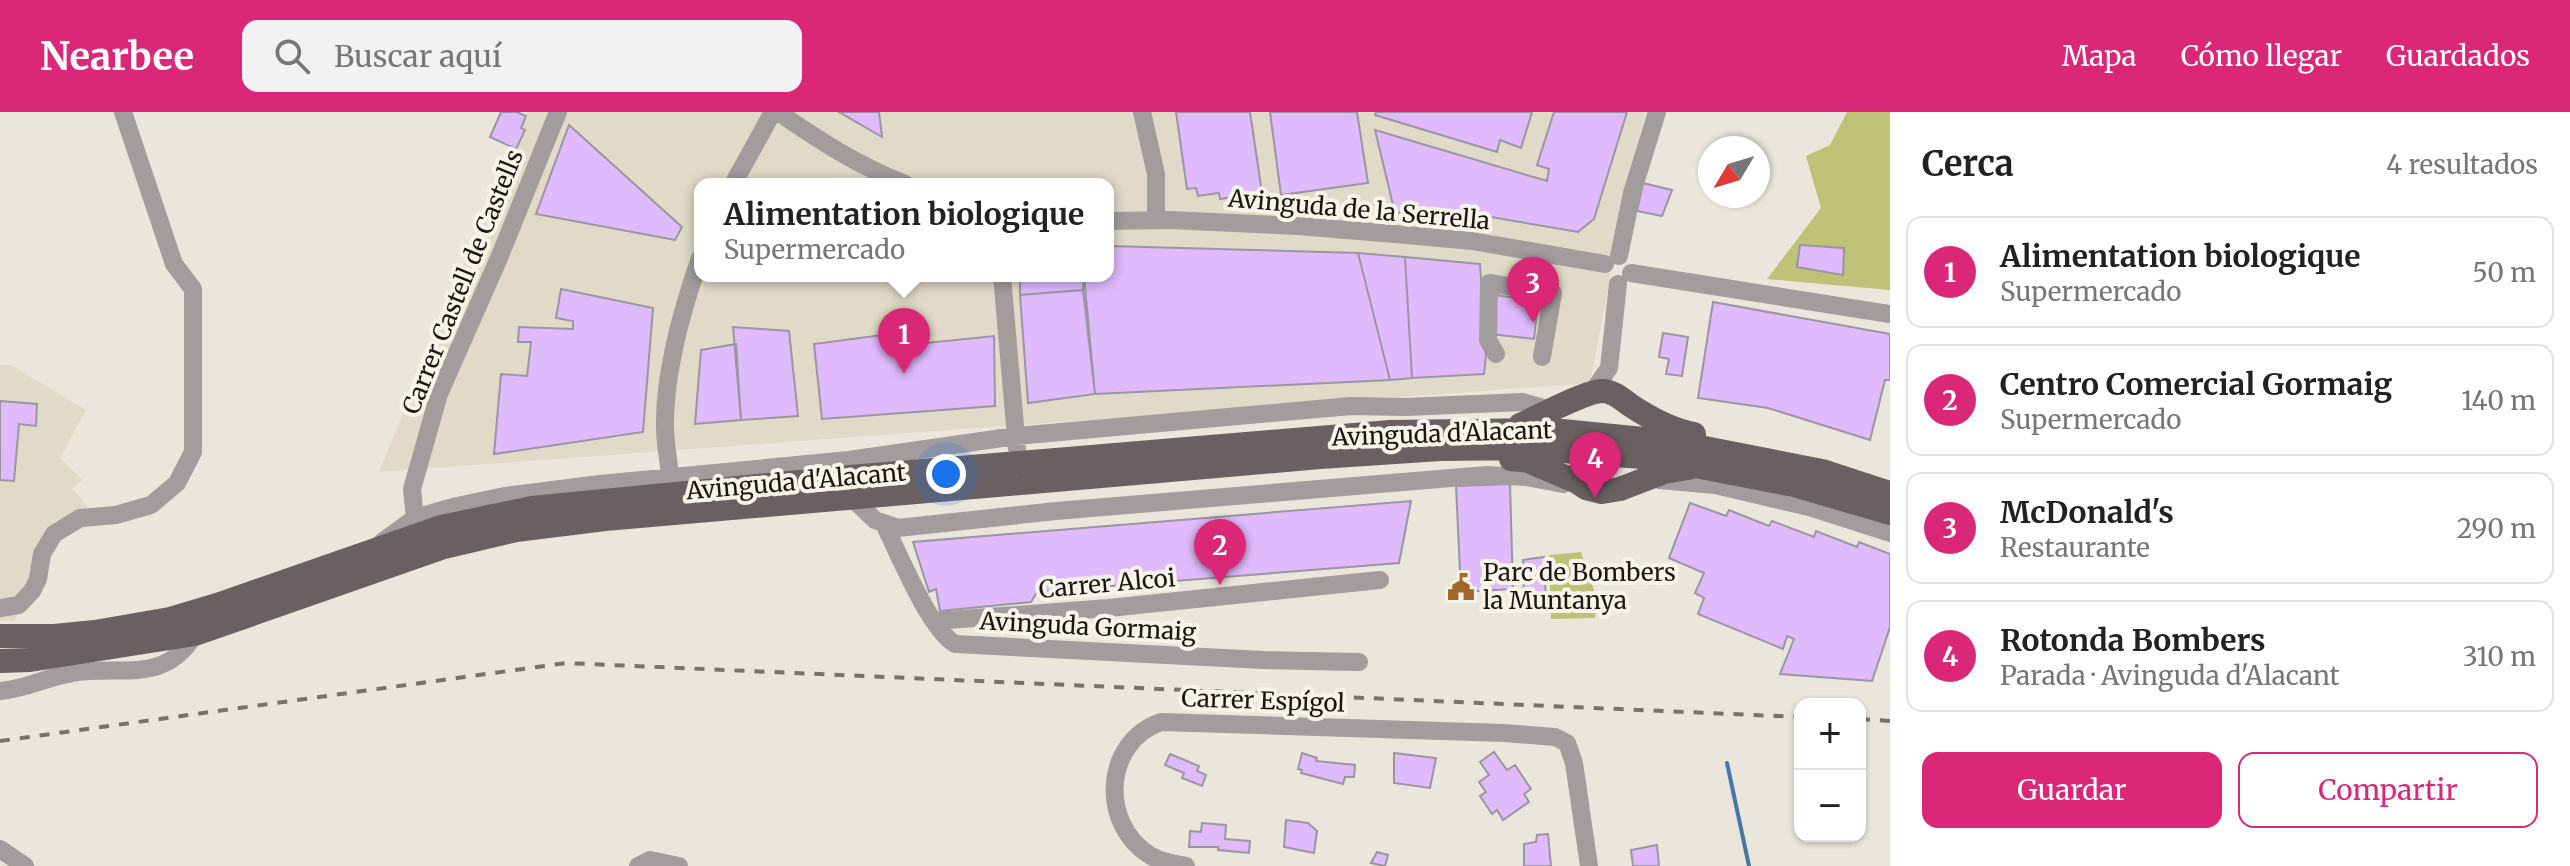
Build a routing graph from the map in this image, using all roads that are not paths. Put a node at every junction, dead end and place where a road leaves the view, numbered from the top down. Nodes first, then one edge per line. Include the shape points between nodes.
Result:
1 (123, 112) edge
2 (558, 112) edge
3 (775, 112) edge
4 (1142, 112) edge
5 (1657, 112) edge
6 (736, 178) edge
7 (889, 178) edge
8 (1156, 220) junction
9 (1114, 221) edge
10 (1612, 260) junction
11 (694, 276) edge
12 (1625, 278) junction
13 (1003, 282) edge
14 (1890, 314) edge
15 (1496, 354) dead end
16 (1542, 357) dead end
17 (1609, 368) junction
18 (1587, 395) junction
19 (1627, 402) junction
20 (1406, 407) junction
21 (1472, 429) junction
22 (1563, 431) junction
23 (1016, 436) junction
24 (1635, 446) junction
25 (1440, 449) junction
26 (1018, 462) junction
27 (1702, 466) junction
28 (1822, 471) junction
29 (670, 477) junction
30 (1648, 479) junction
31 (1581, 485) junction
32 (1620, 489) junction
33 (1890, 493) edge
34 (851, 497) junction
35 (1890, 513) edge
36 (415, 518) junction
37 (884, 524) junction
38 (1890, 533) edge
39 (369, 551) junction
40 (1380, 580) dead end
41 (0, 608) edge
42 (934, 621) junction
43 (7, 634) edge
44 (195, 634) junction
45 (0, 651) edge
46 (71, 654) junction
47 (0, 661) edge
48 (1359, 662) dead end
49 (0, 691) edge
50 (0, 849) edge
51 (25, 866) edge
52 (638, 866) edge
53 (679, 866) edge
54 (1186, 866) edge
55 (1589, 866) edge

1 - 41 street via 174,264 193,289 193,452 177,483 151,505 80,518 54,534 32,591 19,605
2 - 36 street, Carrer Castell de Castells via 439,394 412,489
3 - 6 street
3 - 7 street
4 - 8 street via 1156,174
5 - 10 street
8 - 9 street, Avinguda de la Serrella
8 - 10 street, Avinguda de la Serrella via 1472,241
10 - 12 street via 1606,278
11 - 29 street via 667,393
12 - 14 street
12 - 17 street
13 - 23 street
15 - 16 street via 1488,340 1489,283 1553,293
17 - 18 street
17 - 19 street
18 - 19 main road via 1603,391
18 - 22 main road via 1574,404
19 - 24 main road via 1637,426
19 - 28 main road via 1684,432 1769,448
20 - 21 street
20 - 22 street via 1522,402
20 - 23 street via 1351,406
21 - 22 main road, Avinguda d'Alacant
21 - 26 main road, Avinguda d'Alacant
22 - 24 main road, Avinguda d'Alacant
22 - 25 main road, Avinguda d'Alacant via 1526,448
22 - 31 main road via 1567,467
23 - 26 street
23 - 29 street via 849,460
24 - 27 main road, Avinguda d'Alacant
24 - 28 main road, Avinguda d'Alacant via 1718,449
24 - 32 main road via 1630,473
25 - 31 main road via 1479,459 1528,461
25 - 34 main road, Avinguda d'Alacant
26 - 39 main road, Avinguda d'Alacant via 532,508 451,524
27 - 30 main road
27 - 35 main road, Avinguda d'Alacant
28 - 33 main road, Avinguda d'Alacant
29 - 36 street via 505,496
30 - 32 main road
30 - 38 street via 1715,485
31 - 32 main road via 1602,492
31 - 37 street via 1487,475 906,528
34 - 37 street
34 - 44 main road, Avinguda d'Alacant via 605,519 485,536
36 - 39 street
37 - 42 street, Avinguda Gormaig
39 - 43 main road, Avinguda d'Alacant via 170,619 95,632
40 - 42 street, Carrer Alcoi
42 - 48 street, Avinguda Gormaig via 955,644
44 - 46 main road, Avinguda d'Alacant
44 - 49 street via 168,663 127,671 73,672
45 - 46 main road, Avinguda d'Alacant
46 - 47 main road, Avinguda d'Alacant
50 - 51 street
52 - 53 street via 650,860
54 - 55 street, Carrer Espígol via 1160,861 1136,845 1114,800 1116,771 1125,751 1141,732 1161,722 1555,737 1567,743 1574,763

